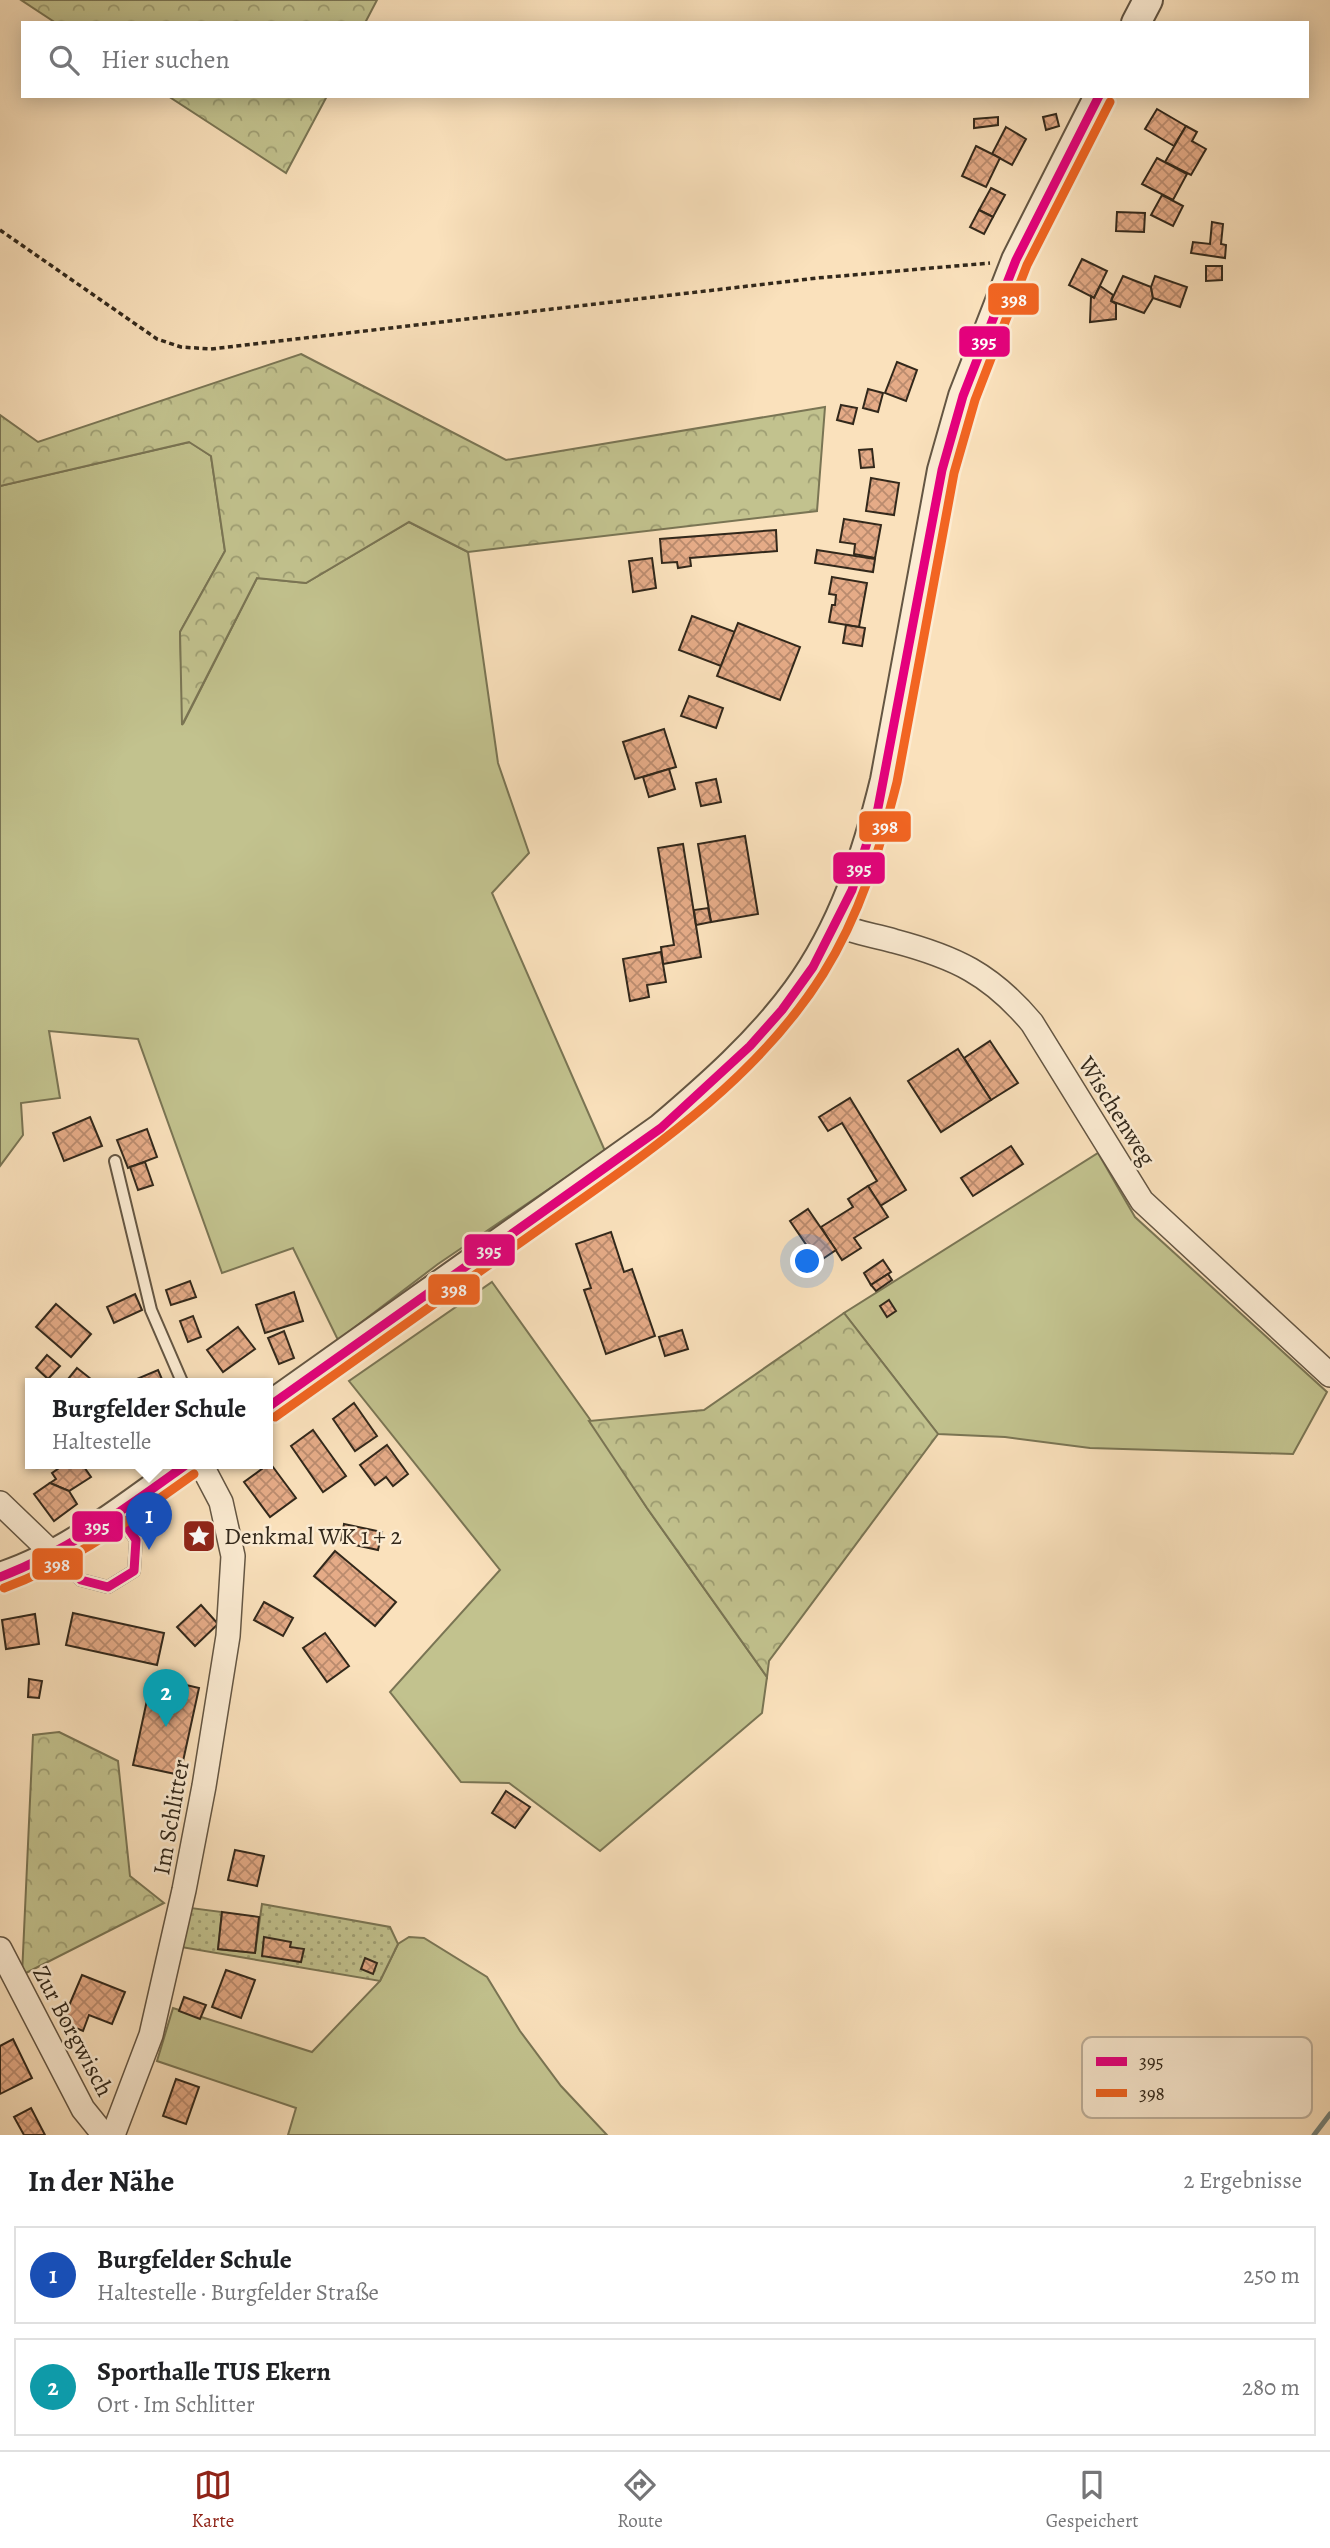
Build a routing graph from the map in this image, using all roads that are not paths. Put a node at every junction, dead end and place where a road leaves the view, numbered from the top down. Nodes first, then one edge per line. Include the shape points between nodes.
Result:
1 (1148, 0) edge
2 (1137, 21) edge
3 (1098, 98) edge
4 (836, 924) junction
5 (115, 1161) dead end
6 (1330, 1375) edge
7 (180, 1378) edge
8 (273, 1403) edge
9 (180, 1469) edge
10 (204, 1469) edge
11 (0, 1503) edge
12 (118, 1513) junction
13 (53, 1554) junction
14 (0, 1577) edge
15 (0, 1949) edge
16 (104, 2135) edge
17 (113, 2135) edge

1 - 2 street
3 - 4 street via 1016,260 963,396 942,470 885,779 861,868
4 - 6 street, Wischenweg via 956,961 1016,1003 1142,1201
4 - 8 street via 778,1015 713,1083 661,1128
5 - 7 lane via 151,1310
9 - 12 street
10 - 17 street, Im Schlitter via 221,1502 233,1556 228,1636 181,1903 150,2035
11 - 13 street
12 - 13 street
12 - 13 lane via 136,1540 134,1571 108,1587 81,1580
13 - 14 street
15 - 16 street, Zur Borgwisch via 83,2109

